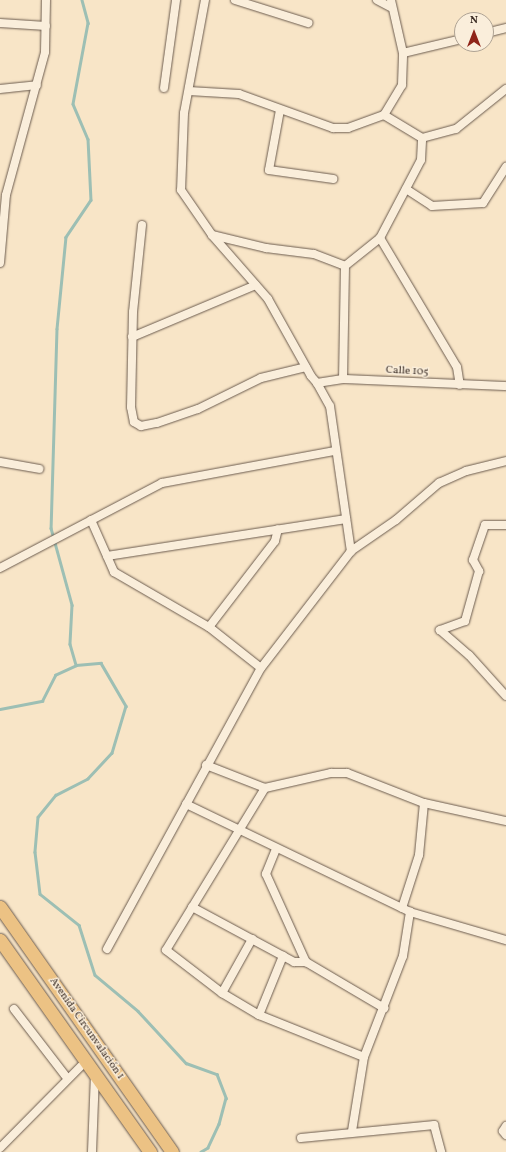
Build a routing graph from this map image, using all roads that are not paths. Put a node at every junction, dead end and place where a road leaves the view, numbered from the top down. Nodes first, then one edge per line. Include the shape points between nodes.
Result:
1 (46, 0) edge
2 (176, 0) edge
3 (205, 0) edge
4 (235, 0) edge
5 (378, 0) edge
6 (391, 4) edge
7 (308, 22) dead end
8 (0, 23) edge
9 (46, 26) junction
10 (506, 28) edge
11 (494, 31) edge
12 (454, 41) edge
13 (403, 53) junction
14 (37, 85) junction
15 (164, 88) dead end
16 (0, 89) edge
17 (506, 89) edge
18 (189, 91) junction
19 (280, 110) junction
20 (384, 115) junction
21 (422, 138) junction
22 (506, 167) edge
23 (333, 179) dead end
24 (406, 189) junction
25 (3, 195) edge
26 (142, 225) dead end
27 (212, 235) junction
28 (380, 238) junction
29 (0, 263) edge
30 (345, 266) junction
31 (256, 285) junction
32 (132, 337) junction
33 (306, 367) junction
34 (343, 379) junction
35 (317, 383) junction
36 (460, 385) junction
37 (506, 386) edge
38 (335, 451) junction
39 (506, 461) edge
40 (0, 462) edge
41 (39, 469) dead end
42 (346, 519) junction
43 (91, 520) junction
44 (506, 525) edge
45 (278, 529) junction
46 (351, 551) junction
47 (107, 556) junction
48 (0, 568) edge
49 (209, 627) junction
50 (262, 668) junction
51 (506, 696) edge
52 (206, 765) junction
53 (265, 788) junction
54 (424, 803) junction
55 (186, 804) junction
56 (506, 821) edge
57 (240, 830) junction
58 (276, 849) junction
59 (0, 907) edge
60 (192, 908) junction
61 (402, 908) junction
62 (410, 912) junction
63 (252, 939) junction
64 (0, 940) edge
65 (506, 940) edge
66 (107, 949) dead end
67 (283, 956) junction
68 (306, 962) junction
69 (222, 993) junction
70 (384, 1008) junction
71 (14, 1009) dead end
72 (259, 1015) junction
73 (364, 1056) junction
74 (86, 1061) junction
75 (94, 1074) junction
76 (68, 1079) junction
77 (506, 1126) edge
78 (352, 1131) junction
79 (506, 1135) edge
80 (301, 1138) dead end
81 (0, 1148) edge
82 (92, 1152) edge
83 (150, 1152) edge
84 (172, 1152) edge
85 (441, 1152) edge

1 - 9 street
2 - 15 street
3 - 18 street
4 - 7 street
5 - 6 street
6 - 13 street
8 - 9 street
9 - 14 street via 45,52
10 - 11 street
12 - 13 street
13 - 20 street via 402,85
14 - 16 street
14 - 25 street
17 - 21 street via 456,129
18 - 19 street via 240,94
18 - 27 street via 181,190
19 - 20 street via 325,127 342,129
19 - 23 street via 269,170
20 - 21 street
21 - 24 street via 421,160
22 - 24 street via 483,203 432,206
24 - 28 street
25 - 29 street
26 - 32 street
27 - 30 street via 266,248 314,254
27 - 31 street
28 - 30 street
28 - 36 street via 457,367
30 - 34 street
31 - 32 street
31 - 33 street via 268,299
32 - 33 street via 131,414 141,426 198,409 261,378
33 - 35 street
34 - 35 street, Calle 105
34 - 36 street, Calle 105
35 - 38 street via 330,406
36 - 37 street, Calle 105
38 - 42 street
38 - 43 street via 162,483
39 - 46 street via 466,471 439,482 396,520
40 - 41 street
42 - 45 street
42 - 46 street
43 - 47 street
43 - 48 street
44 - 51 street via 485,526 473,560 480,571 465,621 440,630 469,655
45 - 47 street
45 - 49 street via 275,541
46 - 50 street
47 - 49 street via 114,572
49 - 50 street
50 - 52 street
52 - 53 street
52 - 55 street
53 - 54 street via 339,772
53 - 57 street
54 - 56 street
54 - 61 street via 419,855
55 - 57 street
55 - 66 street
57 - 58 street
57 - 60 street
58 - 61 street
58 - 68 street via 266,874
59 - 84 main road, Avenida Circunvalación 1
60 - 63 street
60 - 69 street via 166,950
61 - 62 street
62 - 65 street
62 - 70 street via 403,956
63 - 67 street
63 - 69 street
64 - 74 main road, Avenida Circunvalación 1
67 - 68 street
67 - 72 street
68 - 70 street
69 - 72 street
70 - 73 street
71 - 76 street
72 - 73 street
73 - 78 street
74 - 75 main road, Avenida Circunvalación 1
74 - 76 street
75 - 82 street
75 - 83 main road, Avenida Circunvalación 1
76 - 81 street
77 - 79 street via 503,1131
78 - 80 street
78 - 85 street via 434,1125

